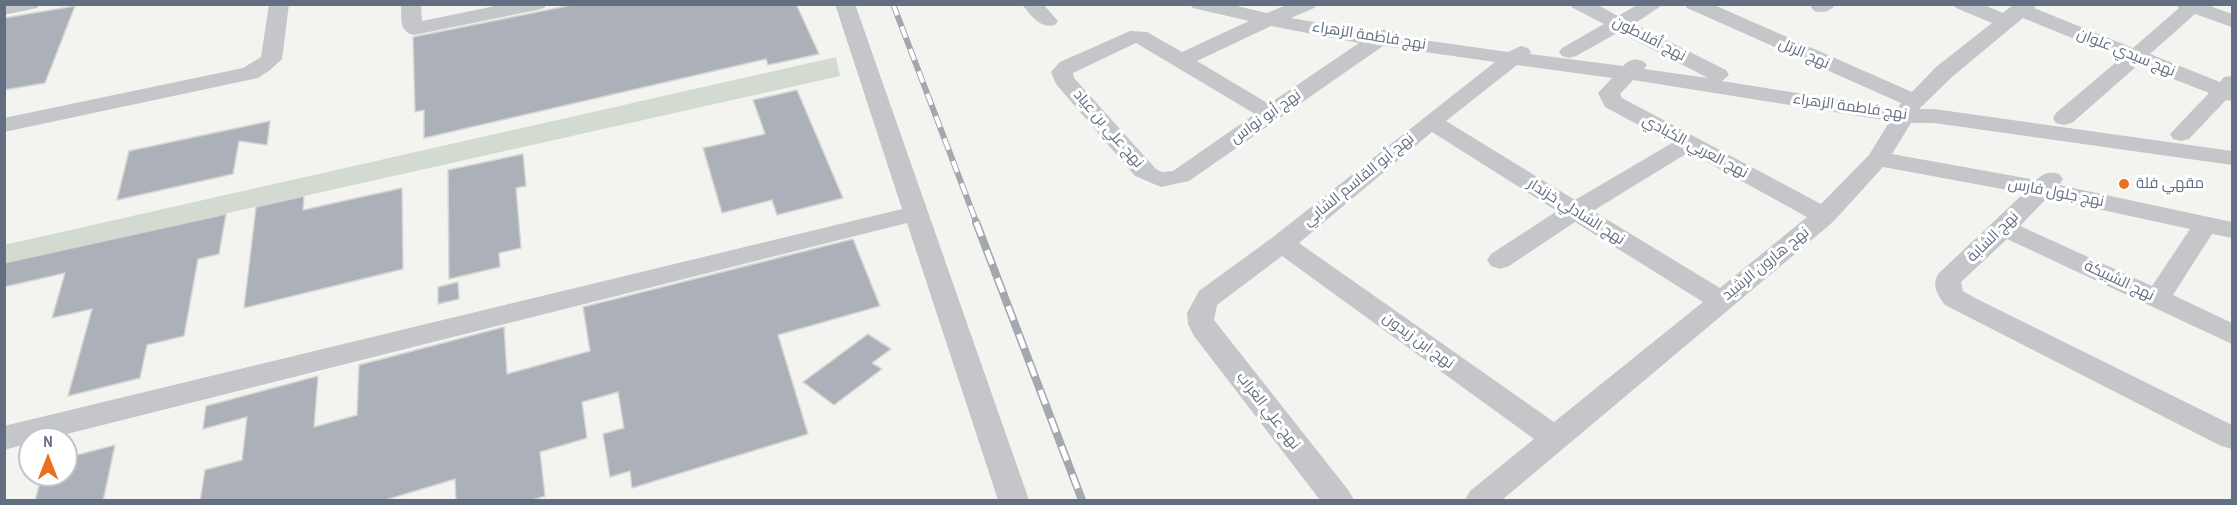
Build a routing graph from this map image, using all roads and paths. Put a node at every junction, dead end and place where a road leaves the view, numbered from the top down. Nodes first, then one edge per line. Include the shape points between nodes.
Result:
1 (30, 4) edge
2 (279, 4) edge
3 (411, 4) edge
4 (537, 4) edge
5 (845, 4) edge
6 (1032, 4) edge
7 (1200, 4) edge
8 (1580, 4) edge
9 (1654, 4) edge
10 (1694, 4) edge
11 (1963, 4) edge
12 (2189, 6) edge
13 (1300, 7) edge
14 (4, 9) edge
15 (2018, 12) edge
16 (1264, 13) edge
17 (1048, 21) dead end
18 (2232, 21) edge
19 (1618, 23) junction
20 (1373, 33) junction
21 (1569, 52) junction
22 (1521, 53) junction
23 (2134, 56) junction
24 (1183, 60) junction
25 (1633, 68) junction
26 (1718, 75) junction
27 (2229, 89) edge
28 (1915, 110) junction
29 (1270, 114) junction
30 (2064, 118) dead end
31 (1431, 122) junction
32 (4, 125) edge
33 (2181, 134) dead end
34 (1688, 143) junction
35 (1882, 153) junction
36 (2232, 158) edge
37 (1161, 180) joint
38 (2046, 184) junction
39 (1574, 211) junction
40 (917, 213) junction
41 (1824, 216) junction
42 (2232, 221) edge
43 (2206, 223) junction
44 (2004, 228) junction
45 (2232, 231) edge
46 (1282, 243) junction
47 (1500, 260) dead end
48 (2157, 299) junction
49 (1721, 301) junction
50 (1199, 320) joint
51 (2232, 334) edge
52 (4, 438) edge
53 (1554, 438) junction
54 (2232, 438) edge
55 (1014, 501) edge
56 (1338, 501) edge
57 (1481, 501) edge

1 - 14 street
2 - 32 street via 270,59 250,73
3 - 4 street via 414,29
5 - 40 street
6 - 17 street
7 - 16 street, نهج فاطمة الزهراء
8 - 19 street, نهج أفلاطون
9 - 19 street
10 - 28 street, نهج الرتل
11 - 15 street, نهج سيدي علوان
12 - 18 street
12 - 23 street
13 - 16 street, نهج فاطمة الزهراء
13 - 20 street, نهج فاطمة الزهراء
15 - 23 street, نهج سيدي علوان
15 - 28 street, نهج هارون الرشيد via 1944,72
16 - 20 street, نهج فاطمة الزهراء
16 - 24 street
19 - 21 street
19 - 26 street, نهج أفلاطون
20 - 22 street, نهج فاطمة الزهراء
20 - 29 street, نهج أبو نواس
21 - 22 street, نهج فاطمة الزهراء
21 - 25 street, نهج فاطمة الزهراء
22 - 25 street, نهج فاطمة الزهراء
22 - 31 street, نهج أبو القاسم الشابي
23 - 27 street, نهج سيدي علوان
23 - 30 street
24 - 29 street
24 - 37 street, نهج علي بن عياد via 1140,36 1119,41 1062,72 1143,171
25 - 26 street, نهج فاطمة الزهراء
25 - 28 street, نهج فاطمة الزهراء
25 - 34 street, نهج العربي الكبادي via 1609,93 1613,102
26 - 28 street, نهج فاطمة الزهراء
27 - 33 street
28 - 35 street, نهج هارون الرشيد
28 - 36 street
29 - 37 street, نهج أبو نواس via 1181,176
31 - 39 street, نهج الشادلي خزندار
31 - 46 street, نهج أبو القاسم الشابي
34 - 39 street
34 - 41 street, نهج العربي الكبادي
35 - 38 street, نهج جلول فارس
35 - 41 street, نهج هارون الرشيد
38 - 42 street, نهج جلول فارس
38 - 43 street, نهج جلول فارس
38 - 44 street, نهج الشابة
39 - 47 street
39 - 49 street, نهج الشادلي خزندار
40 - 52 street
40 - 55 street
41 - 49 street, نهج هارون الرشيد
43 - 45 street, نهج جلول فارس
43 - 48 street
44 - 48 street, نهج الشبيكة
44 - 54 street, نهج الشابة via 1948,279 1948,290 1954,298
46 - 50 street, نهج أبو القاسم الشابي via 1208,298
46 - 53 street, نهج ابن زيدون
48 - 51 street, نهج الشبيكة
49 - 53 street, نهج هارون الرشيد
50 - 56 street, نهج علي الغراب
53 - 57 street, نهج هارون الرشيد

